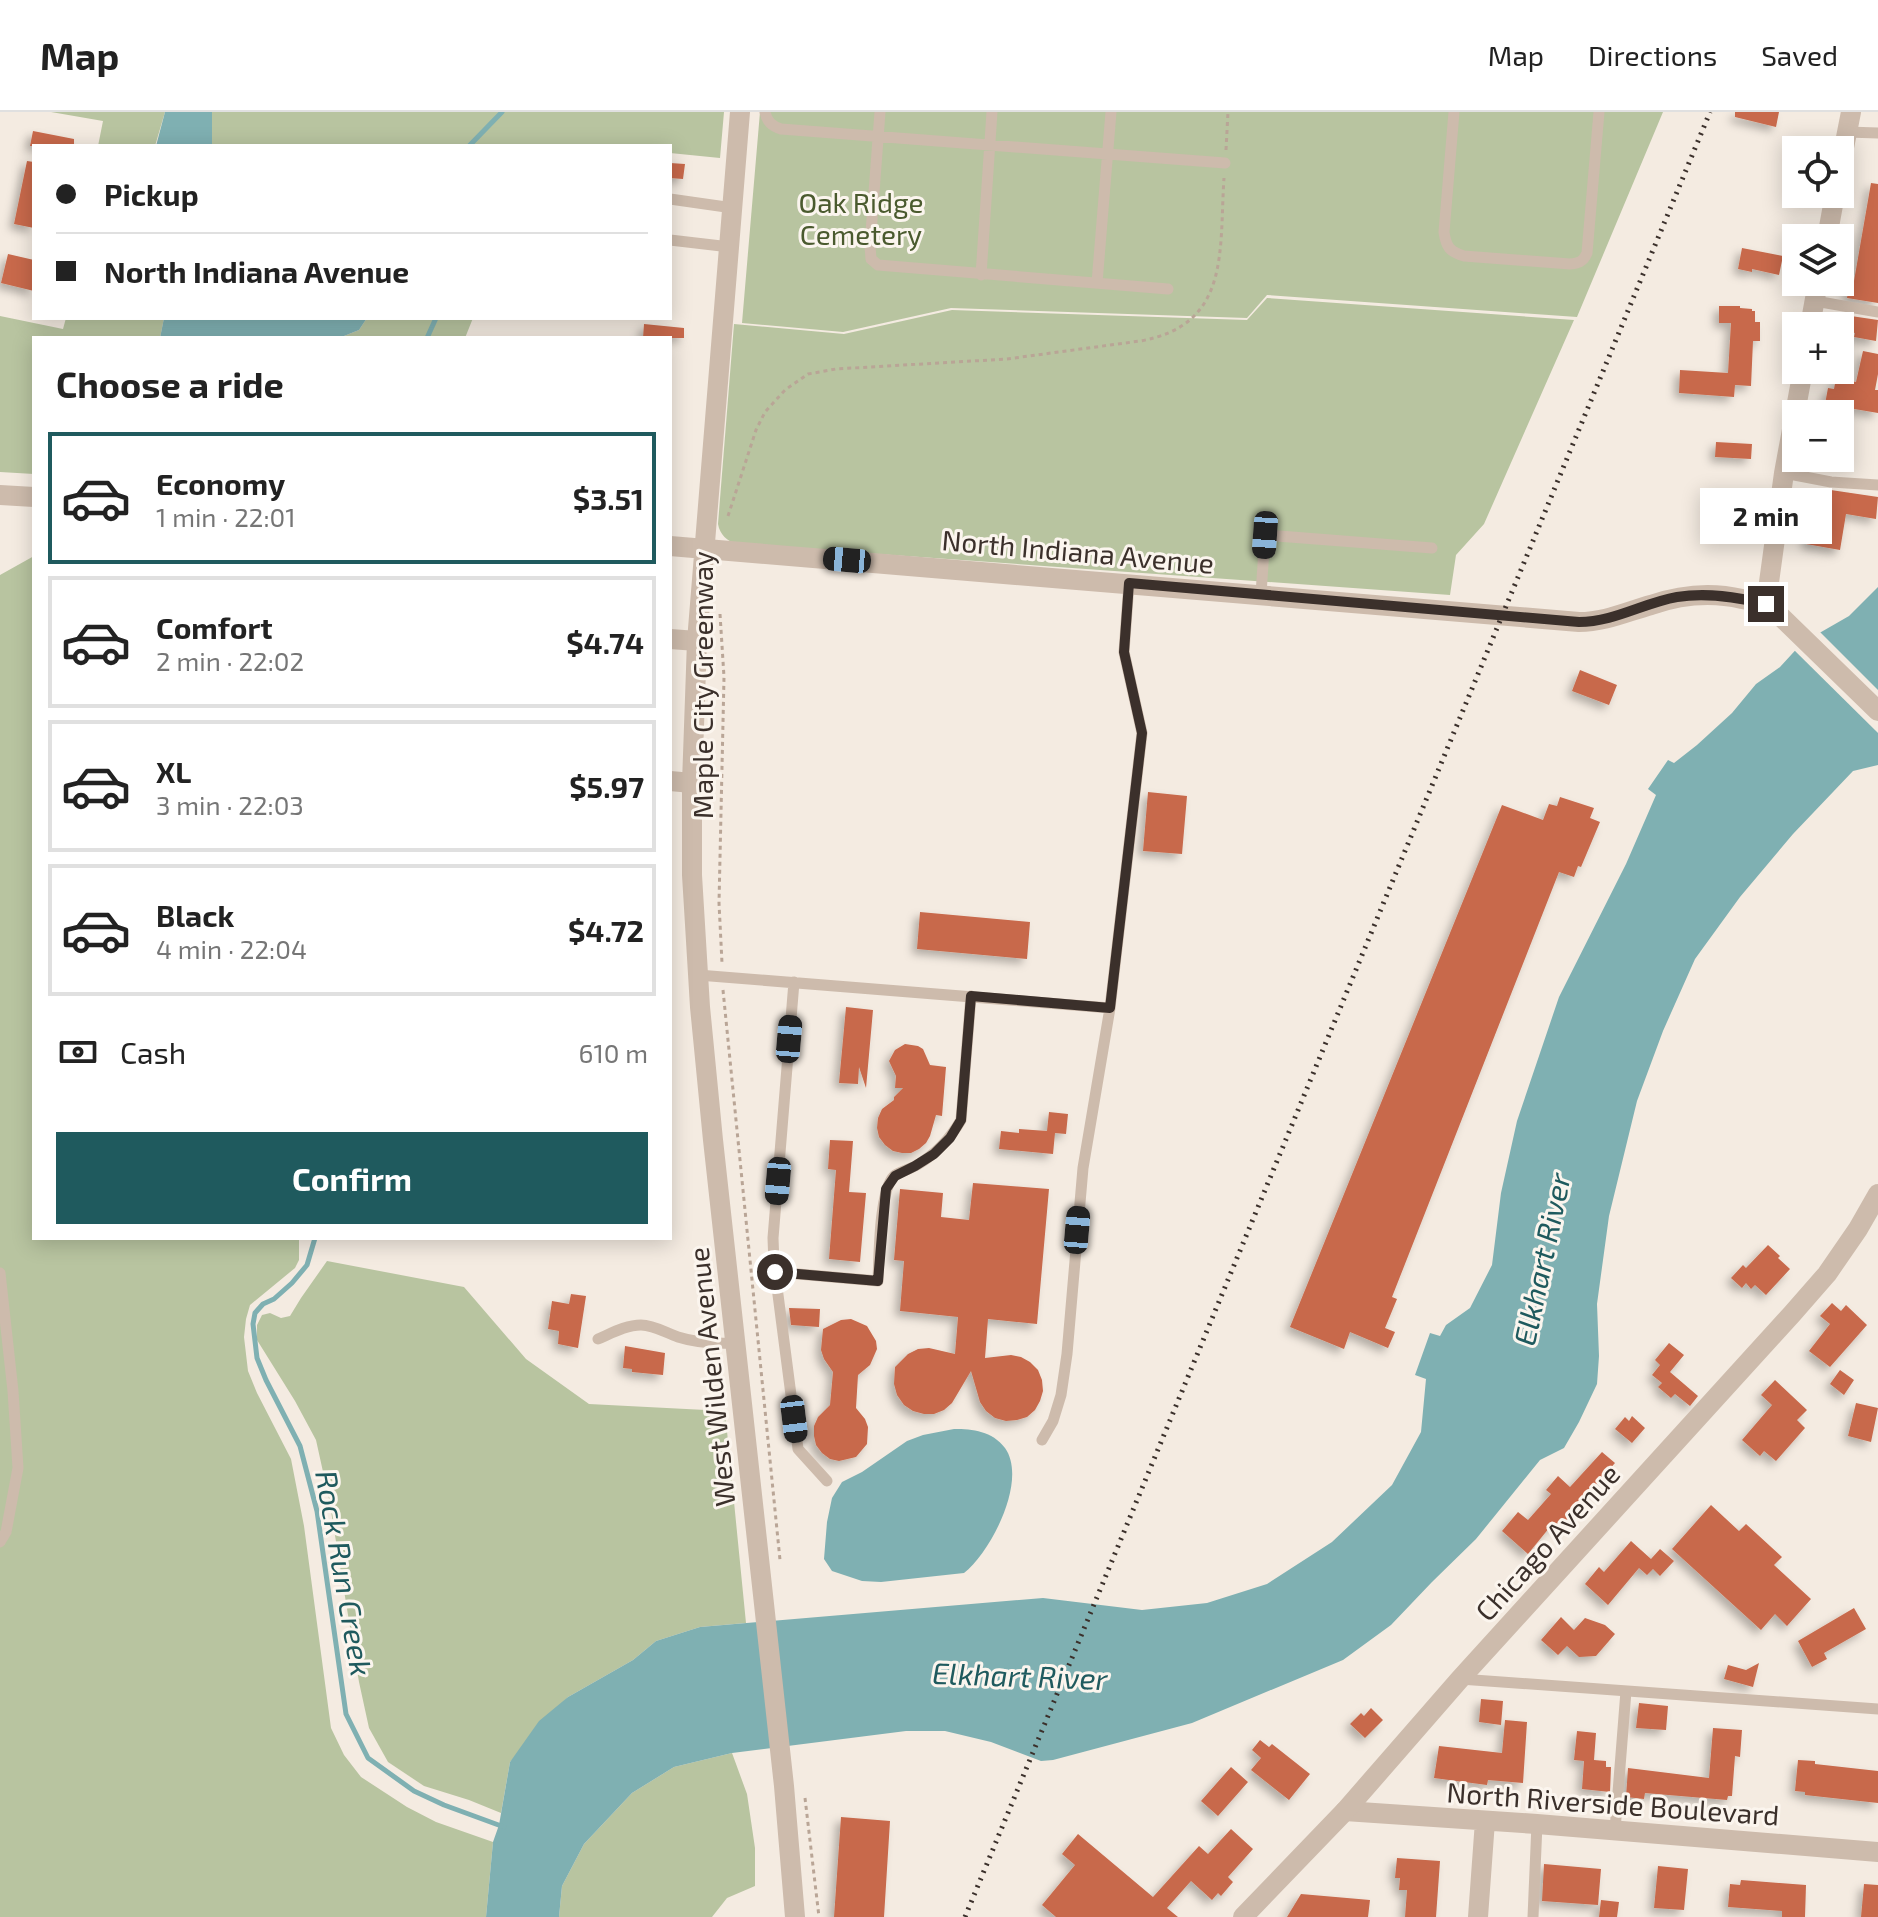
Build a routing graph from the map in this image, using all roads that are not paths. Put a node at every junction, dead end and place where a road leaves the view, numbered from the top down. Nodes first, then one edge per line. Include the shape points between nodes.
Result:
1 (740, 112) edge
2 (765, 112) edge
3 (880, 112) edge
4 (992, 112) edge
5 (1111, 112) edge
6 (1454, 112) edge
7 (1599, 112) edge
8 (1849, 122) edge
9 (1878, 133) edge
10 (879, 136) junction
11 (990, 144) junction
12 (1107, 153) junction
13 (1225, 163) road end
14 (672, 199) edge
15 (733, 208) junction
16 (672, 240) edge
17 (730, 247) junction
18 (981, 275) junction
19 (1097, 283) junction
20 (1168, 289) dead end
21 (1831, 296) edge
22 (1878, 312) edge
23 (1800, 384) edge
24 (1784, 473) junction
25 (1878, 485) edge
26 (0, 495) edge
27 (32, 497) edge
28 (672, 546) edge
29 (1432, 548) dead end
30 (713, 549) junction
31 (1129, 583) junction
32 (1261, 594) junction
33 (1766, 604) junction
34 (672, 639) edge
35 (697, 641) junction
36 (1878, 711) edge
37 (672, 781) edge
38 (692, 783) junction
39 (698, 975) junction
40 (794, 982) junction
41 (971, 996) junction
42 (1110, 1008) junction
43 (1878, 1194) edge
44 (775, 1272) junction
45 (0, 1273) edge
46 (598, 1339) dead end
47 (735, 1343) junction
48 (1042, 1440) dead end
49 (827, 1481) dead end
50 (0, 1542) edge
51 (1460, 1679) junction
52 (1626, 1691) junction
53 (1878, 1709) edge
54 (1345, 1811) junction
55 (1485, 1821) junction
56 (1537, 1824) junction
57 (1615, 1830) junction
58 (1878, 1852) edge
59 (795, 1917) edge
60 (1243, 1917) edge
61 (1478, 1917) edge
62 (1533, 1917) edge

1 - 15 street, West Wilden Avenue
2 - 10 lane via 781,129
3 - 10 lane
4 - 11 lane
5 - 12 lane
6 - 7 lane via 1444,232 1452,253 1570,264 1579,263 1587,253
8 - 9 lane
10 - 11 lane
10 - 18 lane via 871,259 887,268
11 - 12 lane
11 - 18 lane
12 - 13 lane
12 - 19 lane
14 - 15 lane
15 - 17 street, West Wilden Avenue
16 - 17 lane
17 - 30 street, West Wilden Avenue
18 - 19 lane
19 - 20 lane
21 - 22 lane
23 - 24 street
24 - 25 lane
24 - 33 street
26 - 27 street
28 - 30 street, North Indiana Avenue
29 - 32 lane via 1265,535
30 - 31 street, North Indiana Avenue
30 - 35 street, West Wilden Avenue
31 - 32 street, North Indiana Avenue
31 - 42 lane via 1124,652 1142,733
32 - 33 street, North Indiana Avenue via 1579,622 1612,618 1677,597 1733,597
33 - 36 street
34 - 35 street
35 - 38 street, West Wilden Avenue
37 - 38 street
38 - 39 street, West Wilden Avenue
39 - 40 lane
39 - 47 street, West Wilden Avenue
40 - 41 lane
40 - 44 lane via 773,1238
41 - 42 lane
41 - 44 lane via 961,1120 934,1154 895,1176 886,1189 878,1281
42 - 48 lane via 1083,1168 1061,1395
43 - 51 street, Chicago Avenue via 1827,1274
44 - 49 lane via 798,1449
45 - 50 lane via 18,1468
46 - 47 lane via 641,1325 708,1344
47 - 59 street, West Wilden Avenue
51 - 52 lane
51 - 54 street, Chicago Avenue
52 - 53 lane
52 - 57 lane
54 - 55 street, North Riverside Boulevard
54 - 60 street, Chicago Avenue
55 - 56 street, North Riverside Boulevard
55 - 61 street
56 - 57 street, North Riverside Boulevard
56 - 62 lane
57 - 58 street, North Riverside Boulevard

